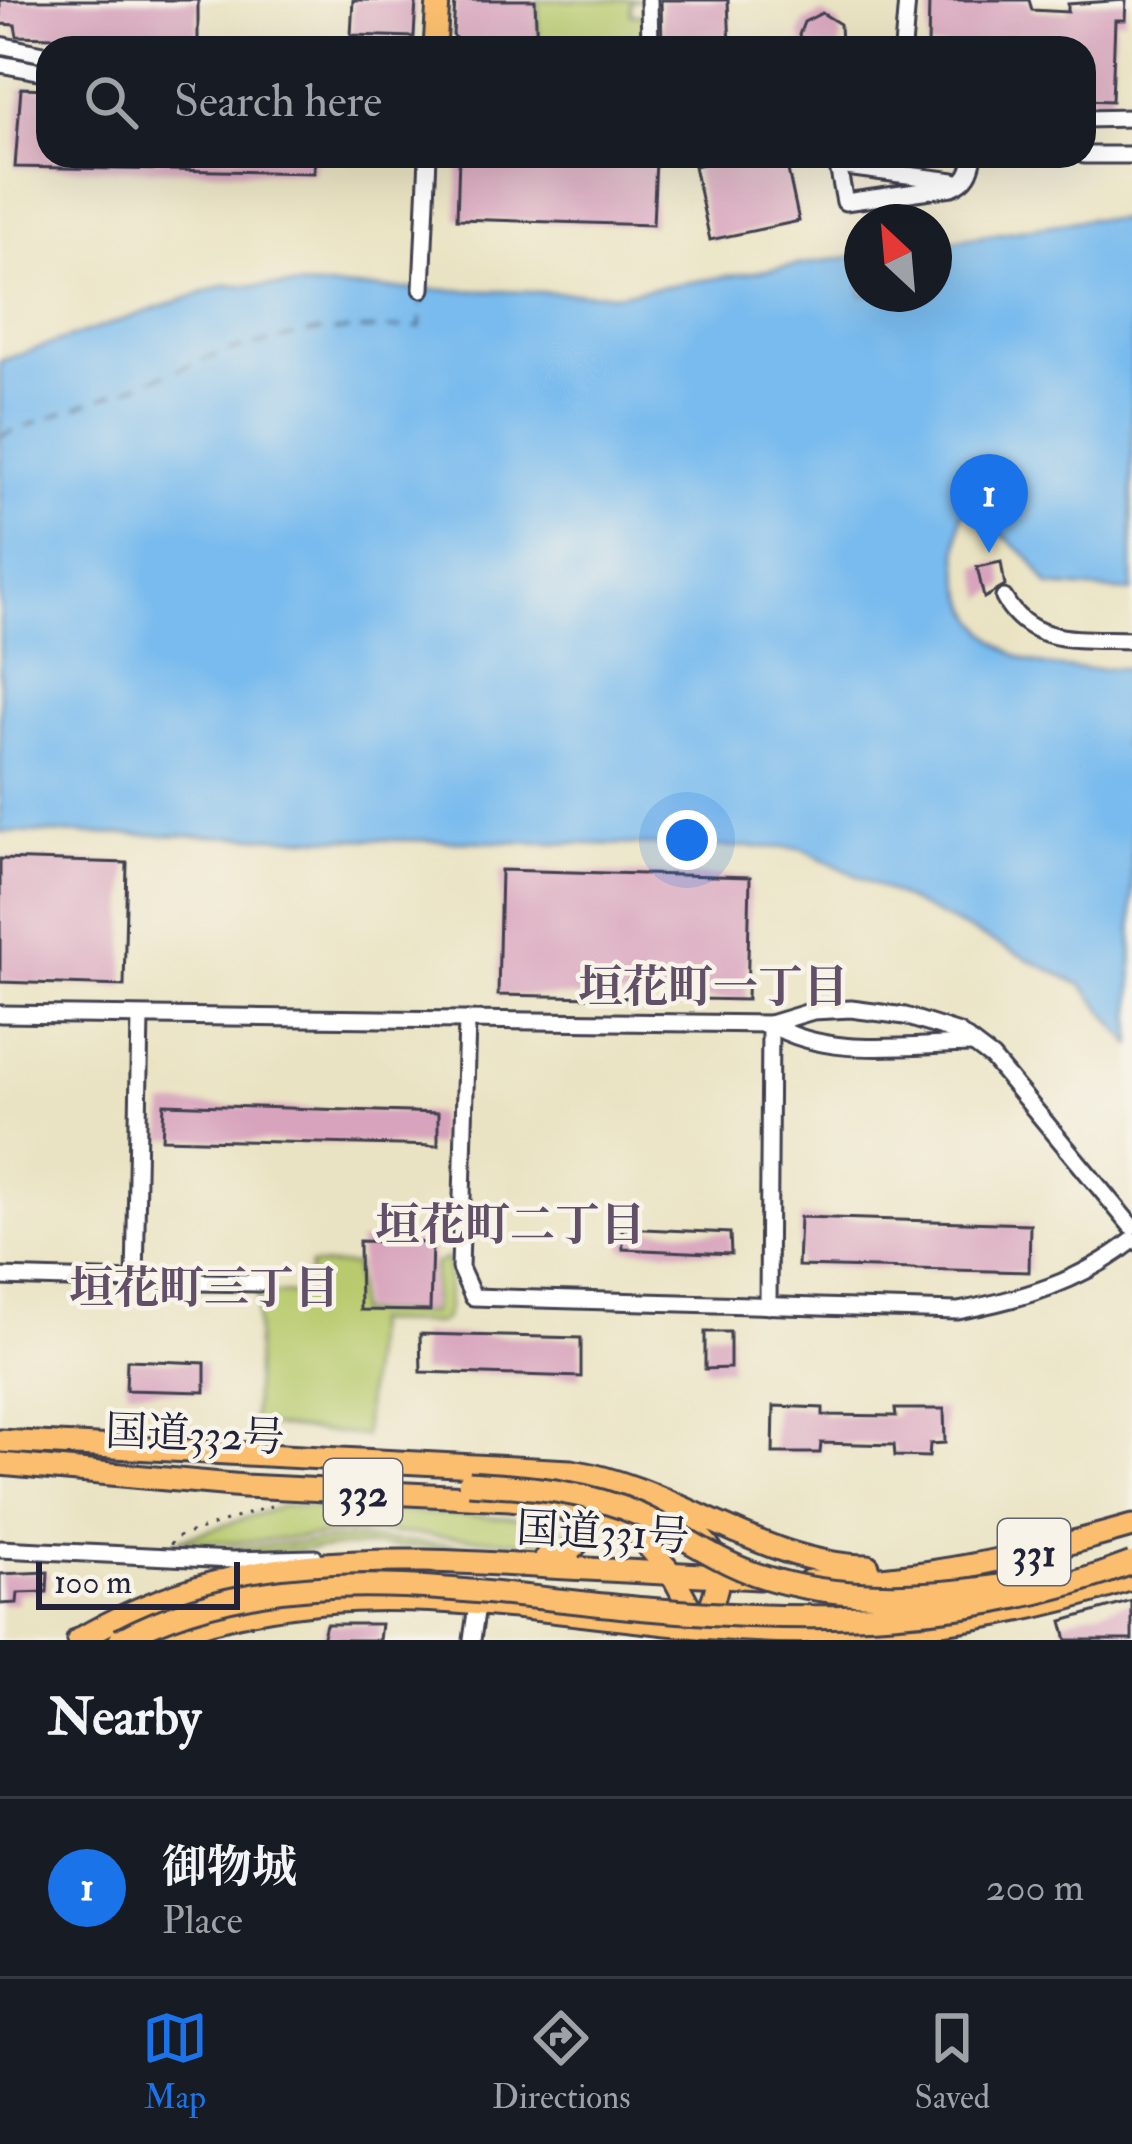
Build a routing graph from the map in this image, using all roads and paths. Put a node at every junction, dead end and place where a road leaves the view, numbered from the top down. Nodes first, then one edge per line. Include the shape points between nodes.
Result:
1 (438, 0) edge
2 (649, 0) edge
3 (907, 0) edge
4 (436, 36) edge
5 (650, 36) edge
6 (904, 36) edge
7 (0, 45) edge
8 (36, 53) edge
9 (0, 64) edge
10 (36, 72) edge
11 (1132, 118) edge
12 (1096, 119) edge
13 (1096, 155) edge
14 (1132, 155) edge
15 (427, 168) edge
16 (838, 168) edge
17 (879, 168) edge
18 (971, 168) edge
19 (963, 182) junction
20 (422, 289) dead end
21 (1004, 598) dead end
22 (1132, 640) edge
23 (0, 1014) edge
24 (140, 1017) junction
25 (467, 1020) junction
26 (770, 1024) junction
27 (974, 1044) junction
28 (1132, 1227) edge
29 (1132, 1241) edge
30 (0, 1277) edge
31 (135, 1281) junction
32 (259, 1283) dead end
33 (768, 1306) junction
34 (0, 1441) edge
35 (0, 1464) edge
36 (30, 1467) junction
37 (545, 1468) junction
38 (284, 1502) dead end
39 (555, 1504) junction
40 (1132, 1526) edge
41 (171, 1545) dead end
42 (0, 1549) edge
43 (353, 1559) junction
44 (1132, 1560) edge
45 (473, 1562) junction
46 (924, 1573) junction
47 (672, 1574) junction
48 (722, 1576) junction
49 (1132, 1579) edge
50 (477, 1605) junction
51 (701, 1634) edge
52 (899, 1635) edge
53 (160, 1639) edge
54 (78, 1640) edge
55 (120, 1640) edge
56 (472, 1640) edge

1 - 4 highway
2 - 5 street
3 - 6 street
7 - 8 street
9 - 10 street
11 - 12 street
13 - 14 street
15 - 20 street
16 - 19 street via 845,202
17 - 19 street
18 - 19 street
21 - 22 street via 1036,632
23 - 24 street
24 - 25 street
24 - 31 street
25 - 26 street
25 - 33 street via 460,1268 468,1292 482,1300
26 - 27 street via 796,1039 859,1047
26 - 27 street via 850,1010 904,1016
26 - 33 street
27 - 28 street
29 - 33 street via 1061,1283 958,1311
30 - 31 street
31 - 32 street
34 - 37 highway, 332
35 - 36 highway, 332
36 - 39 highway, 国道332号 / 332
36 - 44 highway, 国道332号 / 332, bridge via 542,1488 637,1514 754,1573 852,1594 1010,1585
37 - 46 highway, 332 via 639,1488 811,1561
37 - 48 highway via 671,1516 710,1548
38 - 41 path
39 - 45 highway via 579,1521 573,1550 559,1558
39 - 47 highway, 国道332号 / 332 via 621,1524
40 - 46 highway, 国道331号 / 331
42 - 43 street
43 - 45 highway, 国道331号 / 331
43 - 54 highway, 国道331号 / 331 via 216,1580
44 - 55 highway, 国道331号 / 331, bridge via 1014,1599 866,1616 700,1613 465,1589 325,1586 226,1599
45 - 47 highway, 国道331号 / 331
46 - 48 highway, 国道331号 / 331 via 813,1581
46 - 52 highway via 888,1587 885,1604
47 - 48 highway, 国道331号 / 331
47 - 51 highway, 国道332号 / 332
48 - 51 highway
49 - 52 highway, 国道331号 / 331
50 - 51 highway, 国道331号 / 331
50 - 53 highway, 国道331号 / 331 via 292,1602
50 - 56 street
51 - 52 highway, 国道331号 / 331

